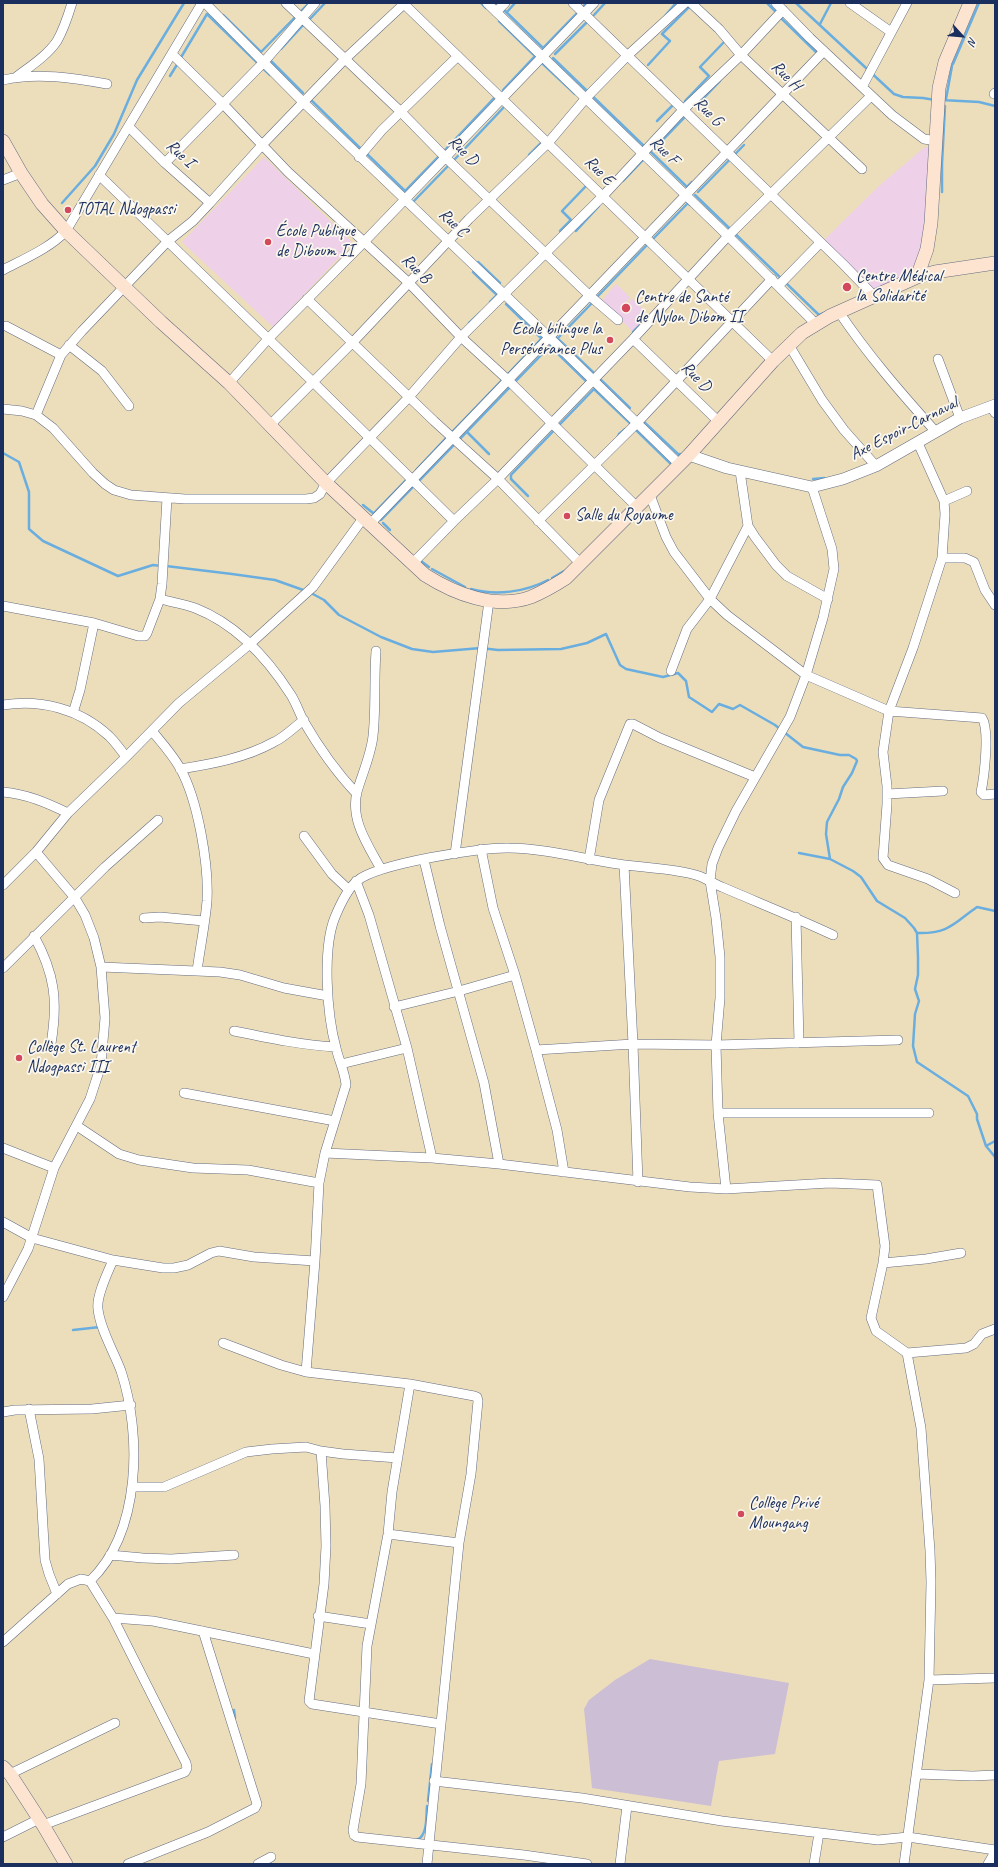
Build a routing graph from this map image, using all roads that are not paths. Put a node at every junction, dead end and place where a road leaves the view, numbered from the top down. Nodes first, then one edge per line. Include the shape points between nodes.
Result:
1 (72, 3) edge
2 (202, 3) edge
3 (205, 3) edge
4 (286, 3) edge
5 (315, 3) edge
6 (486, 3) edge
7 (505, 3) edge
8 (573, 3) edge
9 (594, 3) edge
10 (685, 3) edge
11 (691, 3) edge
12 (776, 3) edge
13 (850, 3) edge
14 (907, 3) edge
15 (970, 3) edge
16 (404, 4) edge
17 (783, 10) junction
18 (496, 12) junction
19 (584, 14) junction
20 (301, 17) junction
21 (891, 32) junction
22 (824, 51) junction
23 (172, 54) junction
24 (741, 55) junction
25 (458, 56) junction
26 (627, 56) junction
27 (542, 57) junction
28 (345, 59) junction
29 (263, 63) junction
30 (15, 78) junction
31 (3, 80) edge
32 (107, 84) dead end
33 (862, 86) junction
34 (783, 95) junction
35 (871, 96) junction
36 (501, 98) junction
37 (586, 98) junction
38 (303, 102) junction
39 (224, 104) junction
40 (683, 110) junction
41 (401, 112) junction
42 (129, 126) junction
43 (828, 138) junction
44 (3, 141) edge
45 (936, 141) junction
46 (548, 143) junction
47 (263, 144) junction
48 (643, 153) junction
49 (727, 154) junction
50 (360, 156) junction
51 (445, 157) junction
52 (165, 163) junction
53 (862, 169) dead end
54 (21, 173) junction
55 (99, 175) junction
56 (3, 180) edge
57 (771, 194) junction
58 (687, 196) junction
59 (602, 197) junction
60 (405, 199) junction
61 (490, 200) junction
62 (210, 204) junction
63 (66, 231) junction
64 (728, 236) junction
65 (646, 238) junction
66 (168, 241) junction
67 (448, 241) junction
68 (364, 242) junction
69 (820, 243) junction
70 (546, 253) junction
71 (995, 264) edge
72 (3, 270) edge
73 (917, 277) junction
74 (688, 280) junction
75 (775, 282) junction
76 (409, 283) junction
77 (125, 287) junction
78 (503, 294) junction
79 (590, 296) junction
80 (875, 297) junction
81 (307, 299) junction
82 (840, 312) junction
83 (618, 320) dead end
84 (732, 321) junction
85 (816, 324) junction
86 (6, 326) dead end
87 (462, 337) junction
88 (549, 337) junction
89 (268, 339) junction
90 (633, 339) junction
91 (353, 342) junction
92 (69, 345) junction
93 (789, 345) junction
94 (61, 354) junction
95 (938, 359) dead end
96 (773, 361) junction
97 (508, 380) junction
98 (677, 380) junction
99 (312, 381) junction
100 (592, 381) junction
101 (229, 383) junction
102 (409, 398) junction
103 (129, 406) dead end
104 (994, 408) edge
105 (3, 409) edge
106 (36, 415) junction
107 (960, 418) junction
108 (718, 422) junction
109 (552, 423) junction
110 (637, 423) junction
111 (269, 426) junction
112 (936, 432) junction
113 (452, 437) junction
114 (371, 438) junction
115 (918, 443) junction
116 (684, 460) junction
117 (595, 464) junction
118 (876, 466) junction
119 (740, 471) junction
120 (412, 479) junction
121 (498, 479) junction
122 (326, 483) junction
123 (812, 486) junction
124 (967, 491) dead end
125 (650, 495) junction
126 (167, 498) junction
127 (944, 501) junction
128 (637, 507) junction
129 (367, 521) junction
130 (454, 521) junction
131 (538, 521) junction
132 (748, 526) junction
133 (942, 558) junction
134 (580, 563) junction
135 (412, 564) junction
136 (160, 599) junction
137 (710, 599) junction
138 (828, 599) junction
139 (489, 602) junction
140 (995, 605) edge
141 (3, 606) edge
142 (94, 623) junction
143 (250, 644) junction
144 (376, 651) dead end
145 (671, 671) dead end
146 (806, 675) junction
147 (3, 705) edge
148 (889, 711) junction
149 (74, 713) junction
150 (304, 720) junction
151 (152, 731) junction
152 (126, 757) junction
153 (180, 769) junction
154 (755, 777) junction
155 (943, 791) dead end
156 (3, 792) edge
157 (357, 794) junction
158 (887, 794) junction
159 (995, 794) edge
160 (68, 813) junction
161 (158, 820) dead end
162 (304, 836) dead end
163 (481, 849) junction
164 (36, 852) junction
165 (454, 854) junction
166 (424, 860) junction
167 (589, 860) junction
168 (624, 865) junction
169 (381, 869) junction
170 (356, 881) junction
171 (710, 881) junction
172 (3, 886) edge
173 (349, 890) junction
174 (955, 892) dead end
175 (75, 898) junction
176 (144, 918) dead end
177 (796, 918) junction
178 (204, 921) junction
179 (833, 935) dead end
180 (34, 936) junction
181 (3, 968) edge
182 (101, 968) junction
183 (197, 971) junction
184 (515, 975) junction
185 (459, 991) junction
186 (328, 996) junction
187 (394, 1007) junction
188 (234, 1031) dead end
189 (898, 1040) dead end
190 (799, 1043) junction
191 (52, 1044) dead end
192 (633, 1044) junction
193 (716, 1046) junction
194 (336, 1047) junction
195 (407, 1048) junction
196 (536, 1050) junction
197 (341, 1064) junction
198 (184, 1093) dead end
199 (718, 1113) junction
200 (929, 1113) dead end
201 (336, 1120) junction
202 (77, 1126) junction
203 (3, 1148) edge
204 (325, 1153) junction
205 (432, 1158) junction
206 (499, 1164) junction
207 (54, 1168) junction
208 (564, 1172) junction
209 (638, 1182) junction
210 (319, 1183) junction
211 (726, 1189) junction
212 (3, 1222) edge
213 (32, 1238) junction
214 (960, 1253) dead end
215 (113, 1260) junction
216 (315, 1261) junction
217 (883, 1263) junction
218 (3, 1297) edge
219 (995, 1329) edge
220 (223, 1343) dead end
221 (907, 1353) junction
222 (306, 1372) junction
223 (410, 1384) junction
224 (131, 1405) junction
225 (29, 1409) junction
226 (3, 1412) edge
227 (321, 1451) junction
228 (398, 1458) junction
229 (133, 1487) junction
230 (388, 1534) junction
231 (459, 1543) junction
232 (110, 1555) junction
233 (234, 1555) dead end
234 (90, 1581) junction
235 (57, 1594) junction
236 (318, 1616) junction
237 (113, 1618) junction
238 (370, 1624) junction
239 (203, 1631) junction
240 (3, 1642) edge
241 (314, 1654) junction
242 (995, 1678) edge
243 (929, 1680) junction
244 (365, 1711) junction
245 (115, 1723) dead end
246 (441, 1724) junction
247 (6, 1771) edge
248 (917, 1774) junction
249 (995, 1775) edge
250 (434, 1781) junction
251 (627, 1806) junction
252 (41, 1822) junction
253 (819, 1833) junction
254 (3, 1837) edge
255 (908, 1837) junction
256 (429, 1845) junction
257 (995, 1851) edge
258 (271, 1858) dead end
259 (66, 1864) edge
260 (128, 1864) edge
261 (258, 1864) edge
262 (427, 1864) edge
263 (587, 1864) edge
264 (620, 1864) edge
265 (814, 1864) edge
266 (904, 1864) edge
267 (988, 1864) edge

1 - 30 street via 54,45
2 - 23 street
3 - 29 street, Rue C
4 - 20 street, Rue D
5 - 20 street
6 - 18 street, Rue F
7 - 18 street
8 - 19 street, Rue G
9 - 19 street
10 - 26 street
11 - 24 street, Rue H via 719,29
12 - 17 street
13 - 21 street
14 - 21 street
15 - 45 main road via 945,62 938,95
16 - 25 street, Rue E
16 - 28 street
17 - 22 street
17 - 24 street
18 - 27 street, Rue F
19 - 26 street, Rue G
19 - 27 street
20 - 28 street, Rue D
20 - 29 street
21 - 33 street
22 - 33 street
22 - 34 street
23 - 39 street, Rue B
23 - 42 street
24 - 34 street, Rue H
24 - 40 street
25 - 36 street, Rue E
25 - 41 street
26 - 37 street
26 - 40 street, Rue G
27 - 36 street
27 - 37 street, Rue F
28 - 38 street
28 - 41 street, Rue D
29 - 38 street, Rue C
29 - 39 street
30 - 31 street
30 - 32 street via 50,77
33 - 35 street
34 - 43 street, Rue H
34 - 49 street
35 - 43 street
35 - 45 street via 924,139
36 - 46 street, Rue E
36 - 51 street
37 - 46 street
37 - 48 street, Rue F
38 - 47 street
38 - 50 street, Rue C
39 - 47 street, Rue B
39 - 52 street
40 - 48 street
40 - 49 street, Rue G
41 - 50 street
41 - 51 street, Rue D
42 - 52 street, Rue I
42 - 55 street
43 - 53 street, Rue H
43 - 57 street
44 - 54 main road
45 - 73 main road via 931,223 927,249
46 - 59 street, Rue E
46 - 61 street
47 - 62 street
47 - 68 street, Rue B via 312,195
48 - 58 street, Rue F
48 - 59 street
49 - 57 street, Rue G
49 - 58 street
50 - 60 street, Rue C
51 - 60 street
51 - 61 street, Rue D
52 - 62 street, Rue I
54 - 56 street
54 - 63 main road via 42,204
55 - 63 street
55 - 66 street
57 - 64 street
57 - 69 street, Rue G
58 - 64 street, Rue F
58 - 65 street
59 - 65 street, Rue E
59 - 70 street
60 - 67 street, Rue C
60 - 68 street
61 - 67 street
61 - 70 street, Rue D
62 - 66 street
63 - 72 street via 47,246
63 - 77 main road
64 - 74 street
64 - 75 street, Rue F
65 - 74 street, Rue E
65 - 79 street
66 - 77 street
66 - 89 street
67 - 76 street
67 - 78 street, Rue C
68 - 76 street, Rue B
68 - 81 street
69 - 75 street
69 - 80 street, Rue G
70 - 78 street
70 - 79 street, Rue D
71 - 73 main road
73 - 80 main road
74 - 84 street, Rue E
74 - 90 street
75 - 84 street
75 - 85 street, Rue F
76 - 87 street, Rue B
76 - 91 street
77 - 92 street
77 - 101 main road
78 - 87 street
78 - 88 street, Rue C
79 - 83 street, Rue D
79 - 88 street
80 - 82 main road
81 - 89 street
81 - 91 street
82 - 85 main road
82 - 112 street via 890,381
84 - 96 street, Rue E
84 - 98 street
85 - 93 main road
86 - 94 street
87 - 97 street, Rue B
87 - 102 street
88 - 97 street
88 - 100 street, Rue C
89 - 99 street
89 - 101 street
90 - 98 street, Rue D
90 - 100 street
91 - 99 street
91 - 102 street
92 - 94 street
92 - 103 street via 102,371
93 - 96 main road
93 - 118 street via 822,400
94 - 106 street
95 - 107 street
96 - 108 main road
97 - 109 street, Rue B
97 - 113 street
98 - 108 street, Rue D
98 - 110 street
99 - 111 street
99 - 114 street
100 - 109 street
100 - 110 street, Rue C
101 - 111 main road
102 - 113 street
102 - 114 street
104 - 107 street, Axe Espoir-Carnaval
105 - 106 street
106 - 126 street via 53,428 93,473 114,490 131,495
107 - 112 street, Axe Espoir-Carnaval
108 - 116 main road
109 - 117 street, Rue B
109 - 121 street
110 - 116 street, Rue C
110 - 117 street
111 - 122 main road
112 - 115 street, Axe Espoir-Carnaval
113 - 120 street
113 - 121 street
114 - 120 street
114 - 122 street
115 - 118 street, Axe Espoir-Carnaval
115 - 127 street
116 - 119 street, Axe Espoir-Carnaval
116 - 125 main road
117 - 128 street, Rue B
117 - 131 street
118 - 123 street, Axe Espoir-Carnaval via 843,479
119 - 123 street, Axe Espoir-Carnaval
119 - 132 street
120 - 129 street
120 - 130 street
121 - 130 street
121 - 131 street
122 - 126 street via 320,494 306,500
122 - 129 main road
123 - 138 street via 832,549 834,570
124 - 127 street
125 - 128 main road
125 - 137 street via 674,552
126 - 136 street
127 - 133 street
128 - 134 main road
129 - 135 main road
129 - 143 street via 313,587
130 - 135 street
131 - 134 street
132 - 137 street
132 - 138 street via 787,576
133 - 140 street via 965,558 974,562 985,590
133 - 148 street via 913,648
134 - 139 main road via 566,578 530,597
135 - 139 main road via 439,584
136 - 142 street via 145,636
136 - 143 street via 195,608 216,618
137 - 145 street via 687,629
137 - 146 street
138 - 146 street
139 - 165 street
141 - 142 street
142 - 149 street
143 - 150 street via 291,696
143 - 151 street via 179,703
144 - 157 street via 373,738
146 - 148 street
146 - 154 street via 790,717
147 - 149 street via 47,704
148 - 158 street via 883,752
148 - 159 street via 982,718 985,759 981,792
149 - 152 street via 109,736
150 - 153 street via 275,742 254,751 220,762
150 - 157 street via 331,762
151 - 152 street
151 - 153 street
152 - 160 street
153 - 178 street via 195,808 202,841 207,900
154 - 167 street via 630,724 600,800
154 - 171 street via 718,848 712,864
155 - 158 street
156 - 160 street via 42,801
157 - 169 street via 357,820
158 - 174 street via 884,862
160 - 164 street
161 - 175 street via 105,867
162 - 173 street via 332,874
163 - 165 street
163 - 167 street via 530,849
163 - 184 street via 492,908
164 - 172 street
164 - 175 street
165 - 166 street
166 - 169 street
166 - 185 street
167 - 168 street
168 - 171 street via 688,874
168 - 192 street
169 - 170 street
170 - 173 street
170 - 187 street via 369,915
171 - 177 street
171 - 193 street via 720,957
173 - 186 street via 335,917 330,934 327,950
175 - 180 street
175 - 182 street via 94,938
176 - 178 street
177 - 179 street
177 - 190 street
178 - 183 street
180 - 181 street
180 - 191 street via 42,950 51,977 56,1003
182 - 183 street
182 - 202 street via 105,1018 101,1065 90,1099
183 - 186 street via 240,975 284,988
184 - 185 street
184 - 196 street
185 - 187 street
185 - 206 street via 484,1082
186 - 194 street
187 - 195 street
188 - 194 street via 314,1046
189 - 190 street
190 - 193 street
192 - 193 street
192 - 196 street
192 - 209 street
193 - 199 street
194 - 197 street
195 - 197 street
195 - 205 street
196 - 208 street via 557,1130
197 - 201 street via 346,1085
198 - 201 street
199 - 200 street
199 - 211 street
201 - 204 street
202 - 207 street
202 - 210 street via 119,1154 138,1160 193,1168 248,1170
203 - 207 street
204 - 205 street
204 - 210 street
205 - 206 street
206 - 208 street
207 - 213 street
208 - 209 street
209 - 211 street
210 - 216 street
211 - 217 street via 797,1184 876,1184 885,1246
212 - 213 street
213 - 215 street
213 - 218 street
214 - 217 street
215 - 216 street via 174,1268 188,1265 220,1251 254,1257
215 - 224 street via 97,1307
216 - 222 street
217 - 221 street via 871,1318 873,1326 876,1332
219 - 221 street via 982,1334 974,1344 966,1348
220 - 222 street
221 - 243 street via 922,1428 929,1537
222 - 223 street
223 - 228 street
223 - 231 street via 477,1397 471,1474
224 - 225 street via 92,1409
224 - 229 street
225 - 226 street
225 - 235 street via 39,1465 46,1560
227 - 228 street
227 - 229 street via 297,1447 246,1452 164,1487
227 - 236 street via 326,1546 324,1584
228 - 230 street
229 - 232 street via 120,1536
230 - 231 street
230 - 238 street
231 - 246 street
232 - 233 street via 171,1559
232 - 234 street via 102,1569
234 - 235 street via 74,1580
234 - 237 street
235 - 240 street
236 - 238 street
236 - 241 street
237 - 239 street via 153,1621
237 - 252 street via 187,1768 185,1772
238 - 244 street
239 - 241 street
239 - 260 street via 258,1804 255,1808 208,1832
241 - 244 street via 309,1701 312,1704
242 - 243 street
243 - 248 street
244 - 246 street
244 - 256 street via 361,1784 354,1835
245 - 247 street
246 - 250 street
247 - 252 main road
248 - 249 street
248 - 255 street
250 - 251 street via 582,1798
250 - 256 street
251 - 253 street
251 - 264 street
252 - 254 street
252 - 259 main road
253 - 255 street via 878,1840
253 - 265 street
255 - 257 street
255 - 266 street
256 - 262 street
256 - 263 street
257 - 267 street
258 - 261 street

